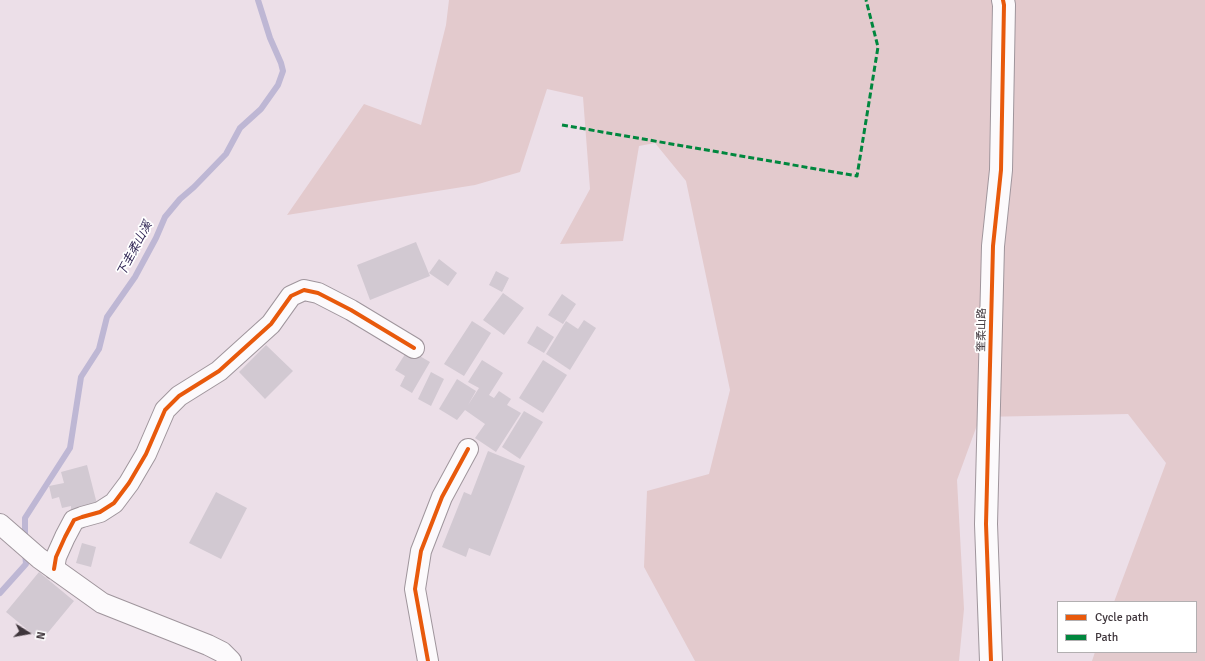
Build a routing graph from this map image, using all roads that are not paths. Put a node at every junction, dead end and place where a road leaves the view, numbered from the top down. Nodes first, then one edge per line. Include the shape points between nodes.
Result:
1 (1003, 0) edge
2 (414, 348) dead end
3 (468, 449) dead end
4 (5, 529) edge
5 (46, 563) junction
6 (231, 661) edge
7 (428, 661) edge
8 (991, 661) edge

1 - 8 street, 奎柔山路 via 1001,170 993,246 986,524
2 - 5 street via 318,293 304,290 291,296 271,324 219,371 179,396 165,410 146,454 114,504 100,512 74,520 56,557
3 - 7 street via 442,498 421,552 415,589
4 - 5 street
5 - 6 street via 102,603 208,645 222,652

